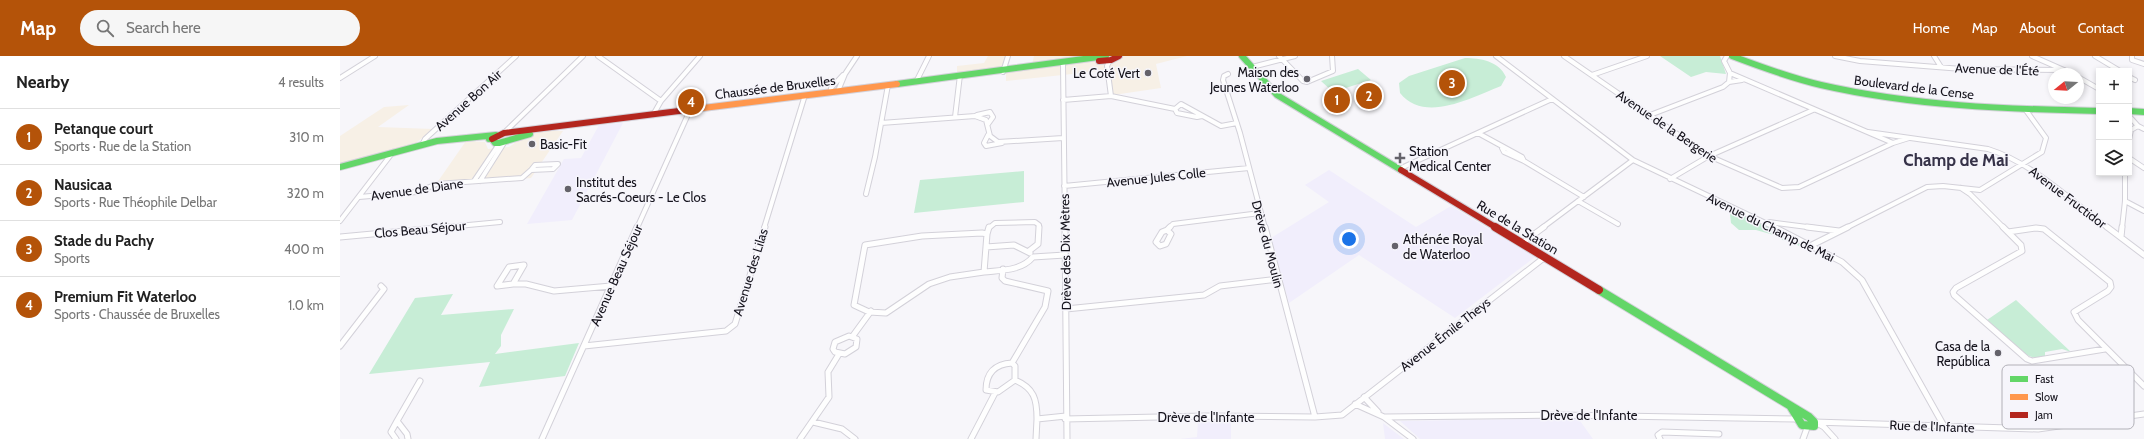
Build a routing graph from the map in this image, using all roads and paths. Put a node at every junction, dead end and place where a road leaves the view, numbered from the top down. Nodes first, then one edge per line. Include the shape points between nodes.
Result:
1 (375, 56) edge
2 (516, 56) edge
3 (584, 56) edge
4 (598, 56) edge
5 (700, 56) edge
6 (857, 56) edge
7 (929, 56) edge
8 (1008, 56) edge
9 (1242, 56) edge
10 (1295, 56) edge
11 (1332, 56) edge
12 (1496, 56) edge
13 (1564, 56) edge
14 (1647, 56) edge
15 (1726, 56) edge
16 (1732, 56) edge
17 (1835, 56) edge
18 (1934, 56) edge
19 (2032, 56) edge
20 (2095, 56) edge
21 (1110, 57) edge
22 (1281, 58) edge
23 (2132, 58) edge
24 (1059, 64) junction
25 (2144, 64) edge
26 (1252, 67) junction
27 (1941, 67) junction
28 (2059, 68) edge
29 (2115, 68) edge
30 (1003, 71) junction
31 (2048, 71) edge
32 (1730, 73) junction
33 (845, 74) junction
34 (1228, 74) dead end
35 (1592, 75) junction
36 (960, 76) junction
37 (340, 78) edge
38 (2132, 78) edge
39 (1742, 80) junction
40 (2084, 80) edge
41 (2135, 80) dead end
42 (916, 82) junction
43 (1729, 82) junction
44 (888, 85) junction
45 (2096, 87) edge
46 (834, 92) junction
47 (804, 95) junction
48 (1112, 96) junction
49 (1552, 99) junction
50 (1063, 100) junction
51 (661, 101) junction
52 (1175, 109) junction
53 (2025, 109) junction
54 (690, 110) junction
55 (1813, 110) junction
56 (2096, 111) edge
57 (2132, 112) edge
58 (2144, 112) edge
59 (2132, 114) edge
60 (653, 115) junction
61 (1650, 115) junction
62 (975, 116) junction
63 (1202, 116) junction
64 (955, 117) junction
65 (881, 123) junction
66 (1237, 123) junction
67 (988, 124) junction
68 (2138, 126) junction
69 (2144, 128) edge
70 (2132, 129) edge
71 (512, 131) junction
72 (1868, 132) junction
73 (1478, 133) junction
74 (988, 135) junction
75 (494, 137) junction
76 (1063, 138) junction
77 (1909, 138) junction
78 (502, 143) junction
79 (1003, 143) junction
80 (1893, 143) junction
81 (422, 145) junction
82 (393, 152) junction
83 (1710, 156) junction
84 (1633, 160) junction
85 (2132, 160) edge
86 (2023, 164) junction
87 (340, 167) edge
88 (1248, 168) junction
89 (2144, 168) edge
90 (1399, 169) junction
91 (531, 170) junction
92 (2125, 176) edge
93 (1670, 179) junction
94 (474, 181) junction
95 (480, 181) junction
96 (1064, 186) junction
97 (1961, 188) junction
98 (1976, 190) junction
99 (866, 194) dead end
100 (1970, 194) junction
101 (359, 197) junction
102 (1584, 197) junction
103 (1578, 201) junction
104 (2125, 201) junction
105 (2144, 211) edge
106 (1260, 213) junction
107 (340, 221) edge
108 (500, 222) dead end
109 (1763, 222) junction
110 (1618, 224) dead end
111 (1167, 230) dead end
112 (1839, 231) junction
113 (2008, 232) junction
114 (987, 234) junction
115 (340, 237) edge
116 (2121, 237) junction
117 (1522, 244) junction
118 (1812, 245) junction
119 (986, 248) junction
120 (1029, 252) junction
121 (1065, 255) junction
122 (2144, 255) edge
123 (1033, 257) junction
124 (1544, 257) junction
125 (1003, 269) junction
126 (984, 272) junction
127 (1278, 279) junction
128 (513, 284) junction
129 (382, 286) dead end
130 (611, 286) junction
131 (1066, 310) junction
132 (871, 311) junction
133 (852, 337) junction
134 (340, 346) edge
135 (584, 346) junction
136 (2105, 349) junction
137 (839, 354) junction
138 (1012, 363) junction
139 (2122, 365) edge
140 (2134, 377) edge
141 (1015, 380) junction
142 (420, 381) dead end
143 (2144, 386) edge
144 (995, 393) junction
145 (1364, 397) junction
146 (1355, 404) junction
147 (1791, 407) junction
148 (1346, 412) joint
149 (2144, 414) edge
150 (1806, 415) junction
151 (1383, 416) junction
152 (2134, 416) edge
153 (1315, 417) junction
154 (1066, 418) junction
155 (1037, 419) junction
156 (1797, 419) junction
157 (397, 421) junction
158 (813, 422) junction
159 (1814, 422) junction
160 (1944, 426) junction
161 (1806, 428) junction
162 (2002, 428) edge
163 (1719, 434) dead end
164 (406, 438) edge
165 (396, 439) edge
166 (542, 439) edge
167 (800, 439) edge
168 (855, 439) edge
169 (971, 439) edge
170 (1036, 439) edge
171 (1067, 439) edge
172 (1413, 439) edge
173 (1660, 439) edge
174 (1803, 439) edge
175 (1835, 439) edge

1 - 37 street
2 - 81 street, Avenue Bon Air via 424,139
3 - 71 street
4 - 51 street
5 - 51 street
6 - 33 street
7 - 42 street
8 - 30 street
9 - 26 main road, Rue de la Station
10 - 22 street
11 - 22 street via 1333,71 1307,82
12 - 49 street, Avenue du Champ de Mai
13 - 35 street, Avenue de la Bergerie
14 - 35 street
15 - 32 street via 1724,61
16 - 53 main road, Boulevard de la Cense via 1796,79 1871,96 1957,106
17 - 27 street, Avenue de l'Été via 1863,61
18 - 27 street
19 - 28 street
20 - 29 street
21 - 24 main road, Chaussée de Bruxelles
21 - 24 main road, Chaussée de Bruxelles
21 - 48 street via 1107,66
22 - 26 street
23 - 25 street
24 - 30 main road, Chaussée de Bruxelles
24 - 50 street, Drève des Dix Mètres
26 - 90 main road, Rue de la Station via 1277,96
27 - 31 street, Avenue de l'Été via 2015,72
30 - 36 main road, Chaussée de Bruxelles
32 - 39 street, Avenue Fructidor
32 - 43 street
33 - 46 street
33 - 46 street via 837,81
34 - 66 street, Drève du Moulin via 1223,80
35 - 61 street, Avenue de la Bergerie
36 - 42 main road, Chaussée de Bruxelles
36 - 64 street
38 - 41 street
39 - 43 street
39 - 55 street, Avenue Fructidor
40 - 45 street
42 - 44 main road, Chaussée de Bruxelles
43 - 61 street via 1723,87
44 - 46 main road, Chaussée de Bruxelles
44 - 65 street
46 - 47 main road, Chaussée de Bruxelles
47 - 54 main road, Chaussée de Bruxelles
47 - 135 street, Avenue des Lilas via 734,324 726,331
48 - 50 street
48 - 52 street
49 - 73 street
49 - 84 street, Avenue du Champ de Mai
50 - 76 street, Drève des Dix Mètres
51 - 60 street
52 - 63 street via 1177,113
52 - 63 street via 1181,104
53 - 56 main road, Boulevard de la Cense
53 - 86 street via 2046,138 2042,152
54 - 60 main road, Chaussée de Bruxelles
54 - 130 street, Avenue Beau Séjour
55 - 72 street, Avenue Fructidor
55 - 83 street
57 - 58 main road
59 - 68 street
60 - 71 main road, Chaussée de Bruxelles
61 - 83 street, Avenue de la Bergerie
62 - 64 street
62 - 67 street via 984,118
62 - 67 street via 990,112 992,117
63 - 66 street via 1221,126
64 - 65 street
65 - 99 street
66 - 88 street, Drève du Moulin
67 - 74 street
68 - 69 street
68 - 70 street
71 - 75 main road, Chaussée de Bruxelles
71 - 78 main road, Chaussée de Bruxelles
72 - 77 street, Avenue Fructidor
72 - 80 street, Avenue Fructidor
73 - 90 street
73 - 102 street via 1502,148 1504,152
74 - 79 street via 993,140
74 - 79 street via 984,143 986,146
75 - 78 main road via 492,142
75 - 81 main road, Chaussée de Bruxelles via 461,138
76 - 79 street
76 - 96 street, Drève des Dix Mètres
77 - 80 street, Avenue de la Bergerie
77 - 86 street, Avenue Fructidor via 1988,149
78 - 94 street, Avenue de Diane
78 - 95 street, Avenue de Diane
80 - 83 street, Avenue de la Bergerie via 1793,189 1775,186
81 - 82 main road, Chaussée de Bruxelles
82 - 87 main road, Chaussée de Bruxelles
82 - 101 street
83 - 93 street
84 - 93 street, Avenue du Champ de Mai
84 - 102 street
85 - 89 street
86 - 98 street via 1984,188
86 - 116 street, Avenue Fructidor
88 - 96 street, Avenue Jules Colle
88 - 106 street, Drève du Moulin
90 - 117 main road, Rue de la Station
91 - 91 street, Avenue de Diane via 553,169 558,164 535,165
91 - 95 street, Avenue de Diane via 522,178
92 - 104 street
93 - 109 street, Avenue du Champ de Mai
94 - 95 street, Avenue de Diane
94 - 101 street, Avenue de Diane via 437,184 417,192
96 - 121 street, Drève des Dix Mètres
97 - 98 street
97 - 100 street
97 - 112 street via 1924,188
98 - 100 street
100 - 113 street
101 - 107 street
102 - 103 street
103 - 110 street
103 - 117 street
104 - 105 street
104 - 116 street
106 - 111 street via 1180,222
106 - 127 street, Drève du Moulin
108 - 115 street, Clos Beau Séjour
109 - 112 street
109 - 118 street, Avenue du Champ de Mai
112 - 118 street
113 - 136 street via 2044,229 2110,282 2111,287 2108,291 2074,312 2078,320
113 - 136 street via 2021,245 2022,251 1956,288 1954,295 2032,361
114 - 119 street
114 - 120 street via 989,227 995,223 1035,222 1038,225 1038,244
114 - 132 street via 977,232 922,236 865,245 854,304
116 - 122 street, Avenue Fructidor
117 - 124 main road, Rue de la Station
118 - 160 street, Avenue du Champ de Mai via 1842,262 1862,280
119 - 120 street via 1014,245
119 - 126 street
120 - 123 street
121 - 123 street
121 - 131 street, Drève des Dix Mètres
123 - 125 street via 1023,266
124 - 145 street, Avenue Émile Theys
124 - 147 main road, Rue de la Station
125 - 126 street
125 - 138 street via 1002,278 1005,281 1048,291 1045,307
126 - 132 street via 949,277 930,284 890,312
127 - 131 street via 1220,286 1204,294
127 - 153 street, Drève du Moulin
128 - 128 street via 498,286 509,267 524,265
128 - 130 street via 526,284 554,291
129 - 134 street via 384,289
130 - 135 street, Avenue Beau Séjour
131 - 154 street, Drève des Dix Mètres
132 - 133 street
133 - 137 street via 857,339 856,347 845,354
133 - 137 street via 844,337 835,342 833,349
135 - 166 street, Avenue Beau Séjour
136 - 139 street
137 - 158 street via 829,369 829,398
138 - 141 street via 1016,371
138 - 144 street via 995,367 986,379 986,390
140 - 143 street
141 - 144 street via 1001,392
141 - 155 street via 1034,390
142 - 157 street
144 - 169 street
145 - 146 street, Avenue Émile Theys
145 - 151 street
146 - 148 street, Avenue Émile Theys
146 - 151 street, Drève de l'Infante
147 - 150 main road, Rue de la Station
147 - 156 main road
148 - 153 street, Drève de l'Infante via 1337,416
149 - 152 street, Rue de l'Infante
150 - 156 main road via 1799,415
150 - 159 main road, Rue de la Station
151 - 156 street, Drève de l'Infante via 1567,415
151 - 172 street
153 - 154 street, Drève de l'Infante
154 - 155 street, Drève de l'Infante
154 - 171 street, Drève des Dix Mètres
155 - 170 street
156 - 161 main road
157 - 164 street
157 - 165 street via 391,432
158 - 167 street
158 - 168 street via 840,429 852,434
159 - 160 street, Rue de l'Infante
159 - 161 main road via 1812,427
159 - 175 street via 1824,427
160 - 162 street, Rue de l'Infante
161 - 174 street
163 - 173 street via 1662,432 1658,435

